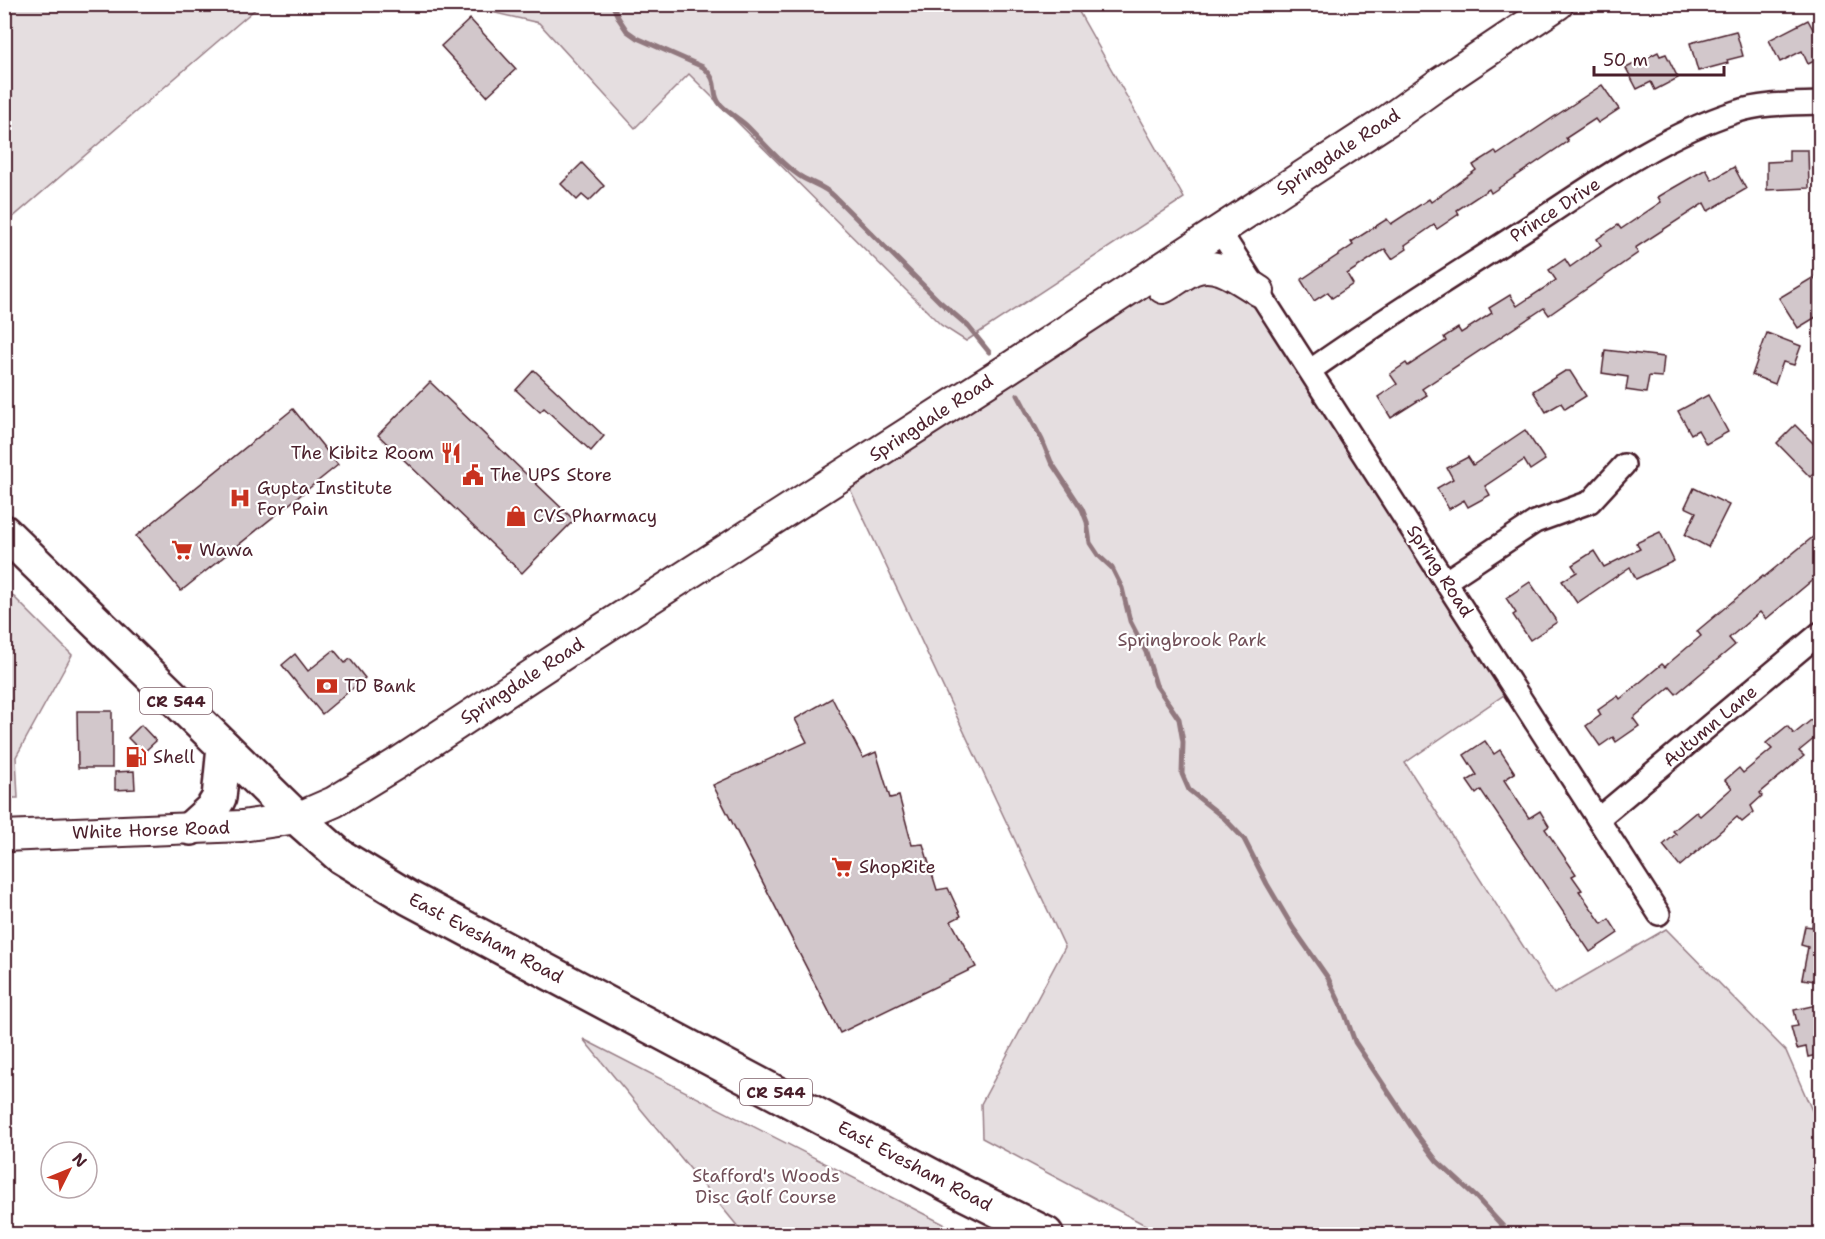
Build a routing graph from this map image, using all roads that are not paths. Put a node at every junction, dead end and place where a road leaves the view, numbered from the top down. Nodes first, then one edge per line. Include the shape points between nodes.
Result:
1 (1558, 4) edge
2 (1821, 103) edge
3 (1219, 230) junction
4 (1259, 291) junction
5 (1048, 342) junction
6 (1311, 370) junction
7 (1624, 465) dead end
8 (4, 532) edge
9 (1446, 581) junction
10 (1821, 633) edge
11 (224, 747) junction
12 (297, 818) junction
13 (1598, 819) junction
14 (191, 828) junction
15 (4, 836) edge
16 (1659, 914) dead end
17 (1046, 1234) edge

1 - 3 main road, Springdale Road via 1387,122
2 - 6 street, Prince Drive via 1767,105 1735,112 1670,140 1631,161
3 - 4 street, Spring Road
3 - 5 main road, Springdale Road
4 - 5 main road via 1229,272 1212,267 1194,269 1083,339
4 - 6 street, Spring Road
5 - 12 main road, Springdale Road via 401,761 334,802
6 - 9 street, Spring Road
7 - 9 street via 1590,502 1535,522
8 - 11 main road, East Evesham Road / CR 544
9 - 13 street, Spring Road
10 - 13 street, Autumn Lane
11 - 12 main road, East Evesham Road / CR 544
11 - 14 main road via 219,798 213,809
12 - 14 main road, White Horse Road
12 - 17 main road, East Evesham Road / CR 544 via 340,856 390,888
13 - 16 street, Spring Road
14 - 15 main road, White Horse Road

